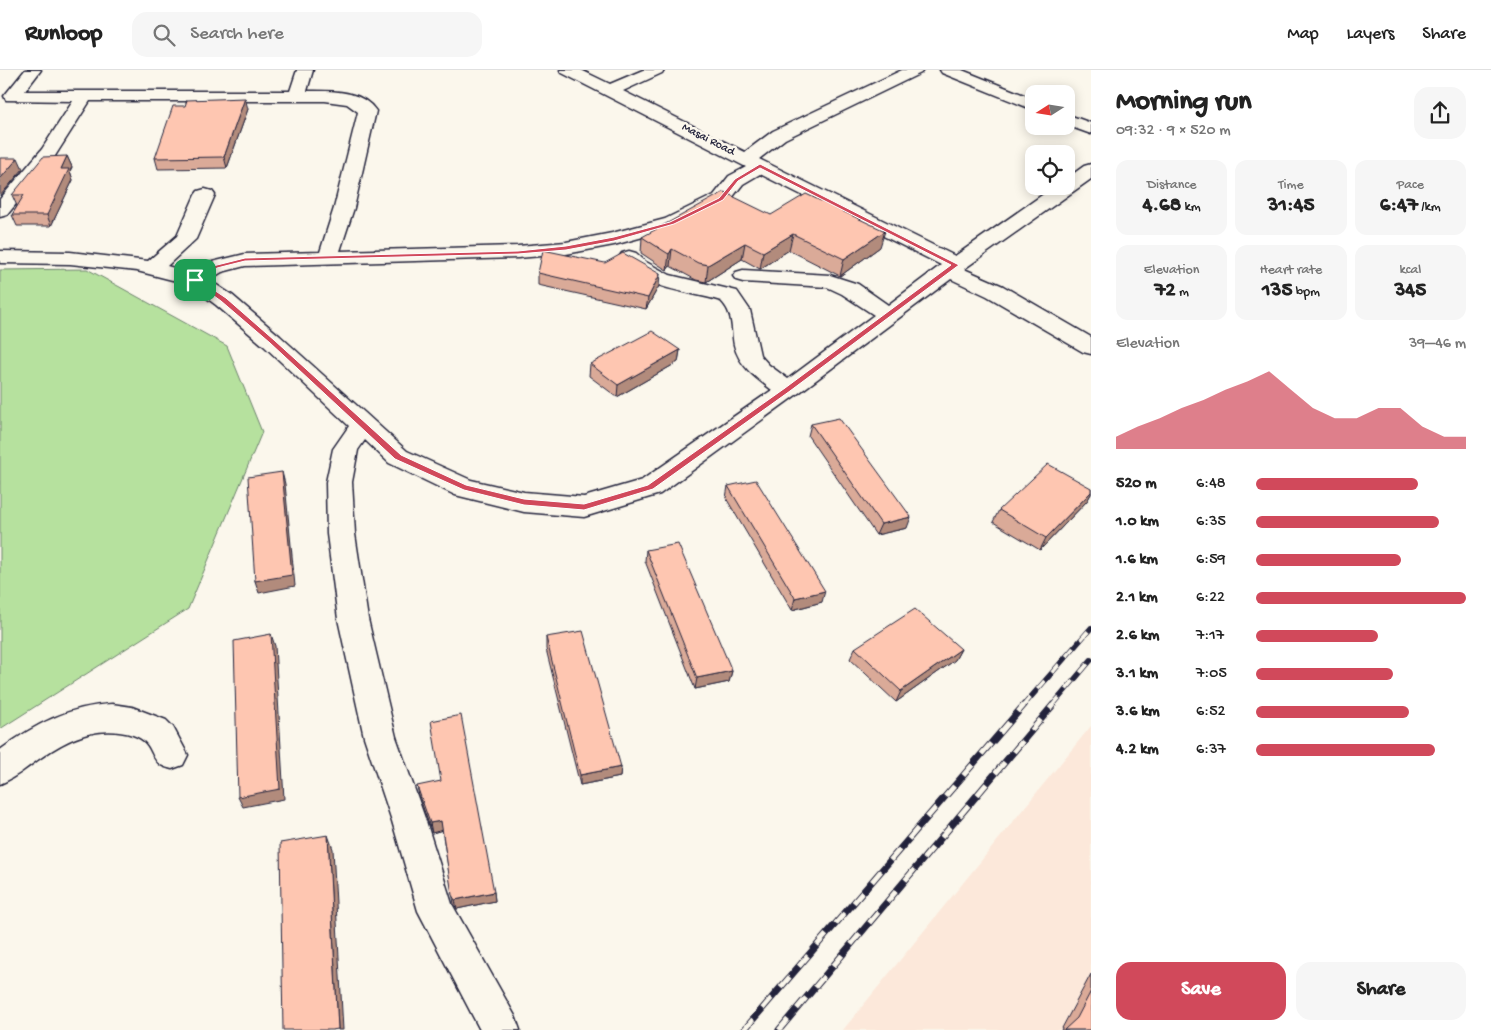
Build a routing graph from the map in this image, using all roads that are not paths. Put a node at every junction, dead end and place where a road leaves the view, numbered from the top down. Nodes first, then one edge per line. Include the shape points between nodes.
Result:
1 (33, 70) edge
2 (305, 70) edge
3 (568, 70) edge
4 (656, 70) edge
5 (915, 70) edge
6 (948, 70) edge
7 (611, 90) junction
8 (6, 96) edge
9 (85, 96) junction
10 (297, 96) junction
11 (1025, 102) edge
12 (753, 163) junction
13 (1091, 170) edge
14 (205, 195) dead end
15 (0, 211) edge
16 (614, 239) junction
17 (0, 257) edge
18 (328, 257) junction
19 (952, 268) junction
20 (152, 269) junction
21 (743, 276) dead end
22 (195, 280) junction
23 (888, 315) junction
24 (1091, 347) edge
25 (788, 390) junction
26 (362, 426) junction
27 (172, 755) dead end
28 (0, 769) edge
29 (501, 1030) edge

1 - 8 street
2 - 10 street
3 - 7 street, Masai Road
4 - 7 street
5 - 12 street via 779,134
6 - 11 street
7 - 12 street, Masai Road
8 - 9 street
9 - 10 street
9 - 15 street via 50,152
10 - 18 street via 348,98 360,103 366,111 344,208
12 - 16 street via 721,199 707,207 672,223
12 - 19 street, Masai Road
13 - 19 street
14 - 20 street via 186,239
16 - 18 street via 518,252
16 - 25 street via 633,262 644,269 677,284 730,296 744,321 746,347 754,363
17 - 20 street via 70,258
18 - 22 street via 229,262
19 - 23 street
19 - 24 street, Masai Road
20 - 22 street
21 - 23 street via 830,281
22 - 26 street via 258,329
23 - 25 street
25 - 26 street via 650,487 584,507 524,502 464,488 398,457
26 - 29 street via 346,449 339,482 341,534 353,619 380,737 436,911
27 - 28 street via 159,734 140,724 117,717 79,720 46,736

